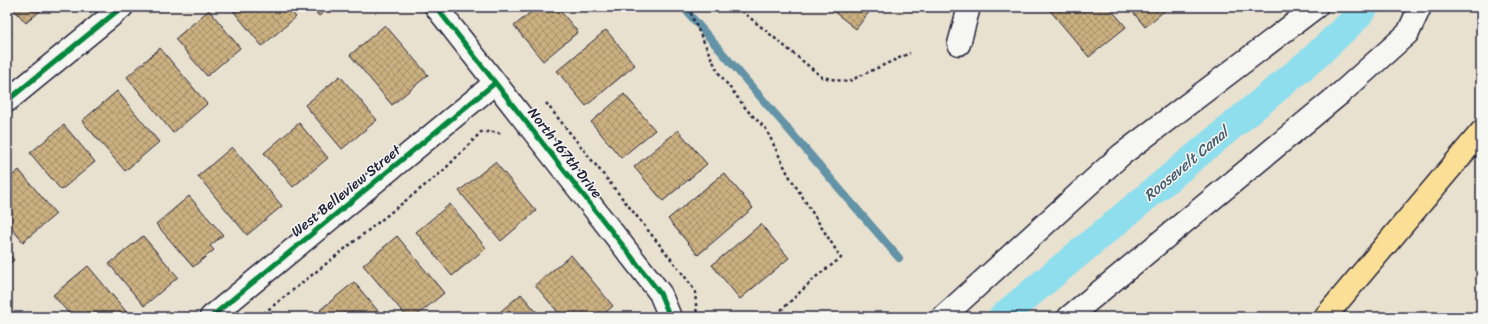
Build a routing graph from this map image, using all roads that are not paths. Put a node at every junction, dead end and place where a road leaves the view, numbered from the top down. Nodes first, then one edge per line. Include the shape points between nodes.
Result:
1 (122, 7) edge
2 (436, 7) edge
3 (969, 7) edge
4 (1316, 7) edge
5 (1420, 7) edge
6 (959, 44) dead end
7 (496, 83) junction
8 (7, 101) edge
9 (1481, 132) edge
10 (211, 317) edge
11 (670, 317) edge
12 (943, 317) edge
13 (1070, 317) edge
14 (1325, 317) edge

1 - 8 street
2 - 7 street, North 167th Drive
3 - 6 street
4 - 12 street via 1121,155
5 - 13 street via 1408,33 1341,93
7 - 10 street, West Belleview Street
7 - 11 street, North 167th Drive via 660,293
9 - 14 main road

